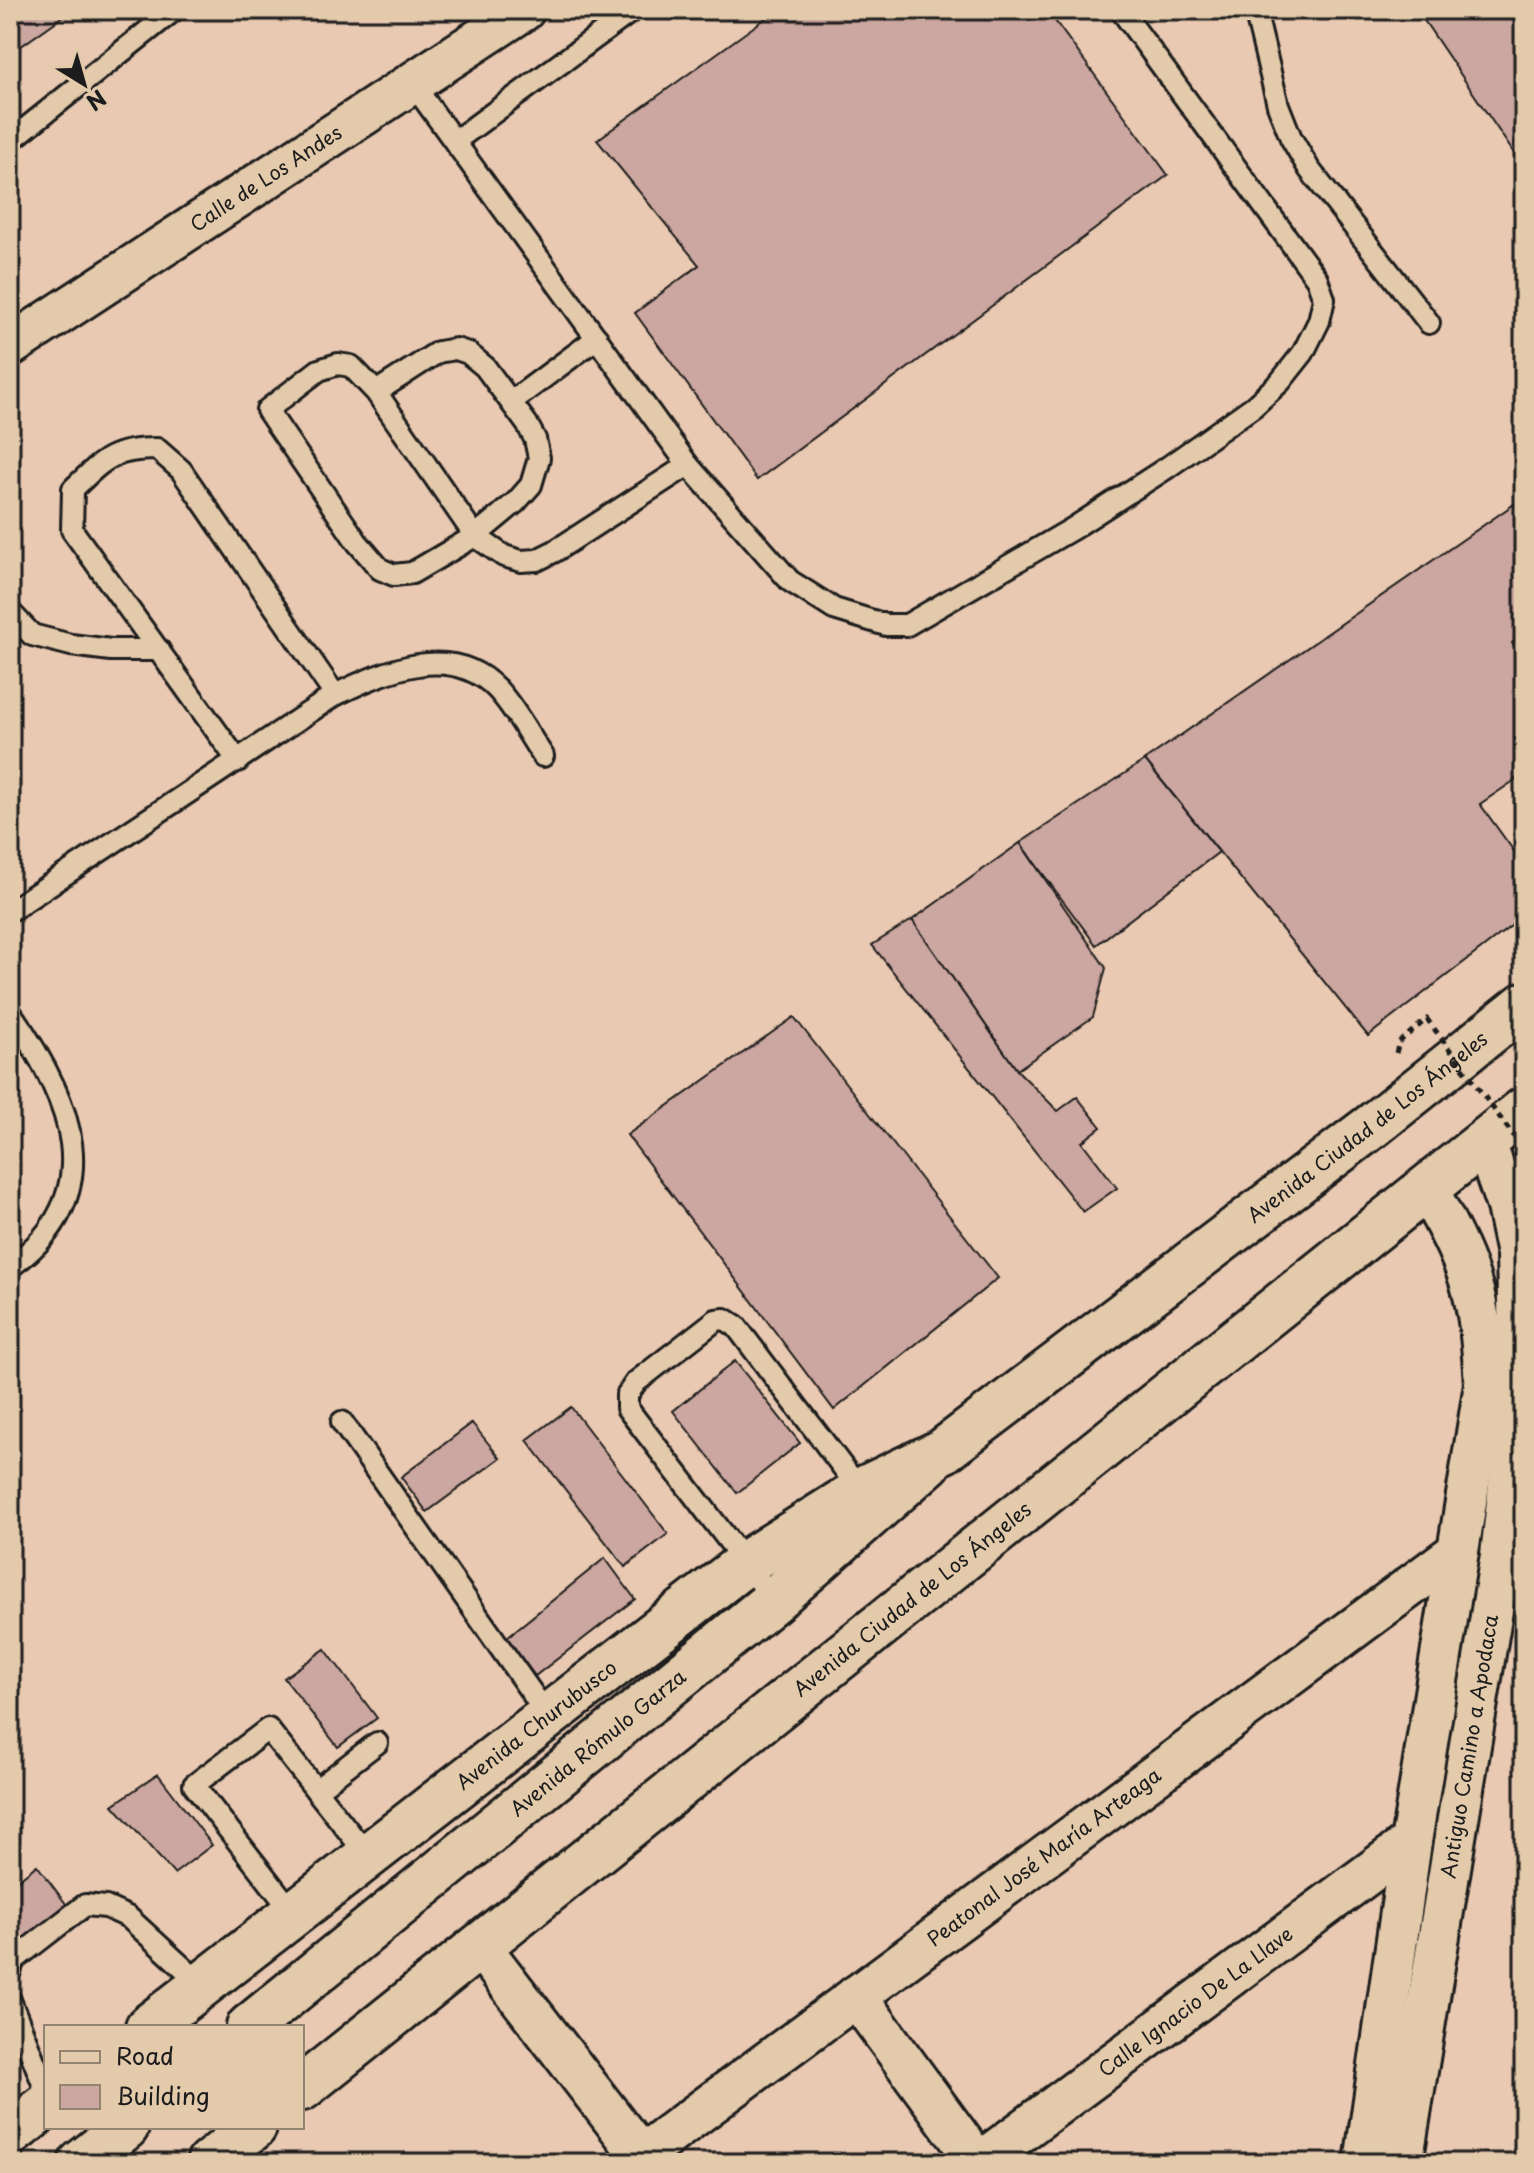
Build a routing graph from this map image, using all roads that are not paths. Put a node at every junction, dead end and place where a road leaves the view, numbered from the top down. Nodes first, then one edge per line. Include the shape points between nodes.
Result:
1 (174, 10) edge
2 (524, 10) edge
3 (633, 10) edge
4 (1121, 10) edge
5 (1255, 10) edge
6 (413, 84) junction
7 (10, 141) edge
8 (455, 141) junction
9 (1429, 323) dead end
10 (597, 338) junction
11 (10, 346) edge
12 (376, 392) junction
13 (511, 402) junction
14 (688, 465) junction
15 (475, 536) junction
16 (10, 612) edge
17 (159, 650) junction
18 (335, 695) junction
19 (543, 756) dead end
20 (238, 761) junction
21 (10, 911) edge
22 (1524, 1005) edge
23 (10, 1012) edge
24 (1524, 1110) edge
25 (1504, 1146) edge
26 (1427, 1188) junction
27 (10, 1267) edge
28 (342, 1422) dead end
29 (943, 1451) joint
30 (868, 1500) junction
31 (1458, 1551) junction
32 (744, 1564) junction
33 (774, 1600) junction
34 (548, 1716) junction
35 (377, 1743) dead end
36 (316, 1790) junction
37 (1411, 1842) junction
38 (368, 1856) junction
39 (294, 1914) junction
40 (479, 1945) junction
41 (10, 1971) edge
42 (202, 1985) junction
43 (856, 1996) junction
44 (10, 2000) edge
45 (151, 2025) edge
46 (251, 2025) edge
47 (44, 2086) edge
48 (304, 2086) edge
49 (44, 2108) edge
50 (124, 2129) edge
51 (252, 2129) edge
52 (10, 2134) edge
53 (640, 2161) edge
54 (81, 2163) edge
55 (209, 2163) edge
56 (979, 2163) edge
57 (1365, 2163) edge
58 (1402, 2163) edge

1 - 7 lane
2 - 6 street, Calle de Los Andes
3 - 8 lane
4 - 14 lane via 1317,279 1324,299 1319,321 1280,382 1168,467 907,625 860,619 790,581
5 - 9 lane via 1291,138 1309,169
6 - 8 lane
6 - 11 street, Calle de Los Andes
8 - 10 lane
10 - 13 lane
10 - 14 lane
12 - 13 lane via 438,352 456,349 477,357
12 - 15 lane
12 - 15 lane via 351,366 338,364 319,370 267,410 380,569 394,575 412,573
13 - 15 lane via 535,439 536,475 516,502
14 - 15 lane via 537,560 504,556
16 - 17 lane via 32,635 71,645
17 - 18 lane via 72,530 73,489 97,466 127,449 157,449 181,470
17 - 20 lane
18 - 19 lane via 411,665 441,663 473,670 497,690
18 - 20 lane
20 - 21 lane
22 - 29 main road, Avenida Ciudad de Los Ángeles
23 - 27 lane via 56,1088 72,1145 66,1199 54,1225 33,1251
24 - 25 main road, Avenida Ciudad de Los Ángeles
25 - 26 main road, Avenida Ciudad de Los Ángeles
25 - 58 street, Antiguo Camino a Apodaca via 1507,1206 1517,1254 1520,1389 1501,1555
26 - 31 street via 1473,1290 1481,1335 1485,1384
26 - 40 main road, Avenida Ciudad de Los Ángeles
28 - 34 lane
29 - 30 main road, Avenida Churubusco
30 - 32 main road, Avenida Churubusco
30 - 32 lane via 736,1326 716,1320 636,1382 627,1395 627,1408
30 - 33 main road, Avenida Rómulo Garza
31 - 37 street
31 - 43 street, Peatonal José María Arteaga
32 - 33 lane
32 - 34 main road, Avenida Churubusco
33 - 46 main road, Avenida Rómulo Garza
34 - 38 main road, Avenida Churubusco
35 - 36 lane
36 - 38 lane
36 - 39 lane via 268,1729 194,1785
37 - 56 street, Calle Ignacio De La Llave
37 - 57 street
38 - 39 main road, Avenida Churubusco
39 - 42 main road, Avenida Churubusco
40 - 48 main road, Avenida Ciudad de Los Ángeles
40 - 53 street
41 - 42 lane via 14,1960 85,1905 128,1917
42 - 45 main road, Avenida Churubusco
43 - 53 street, Peatonal José María Arteaga
43 - 56 street
44 - 47 lane
49 - 52 main road
50 - 54 main road
51 - 55 main road

